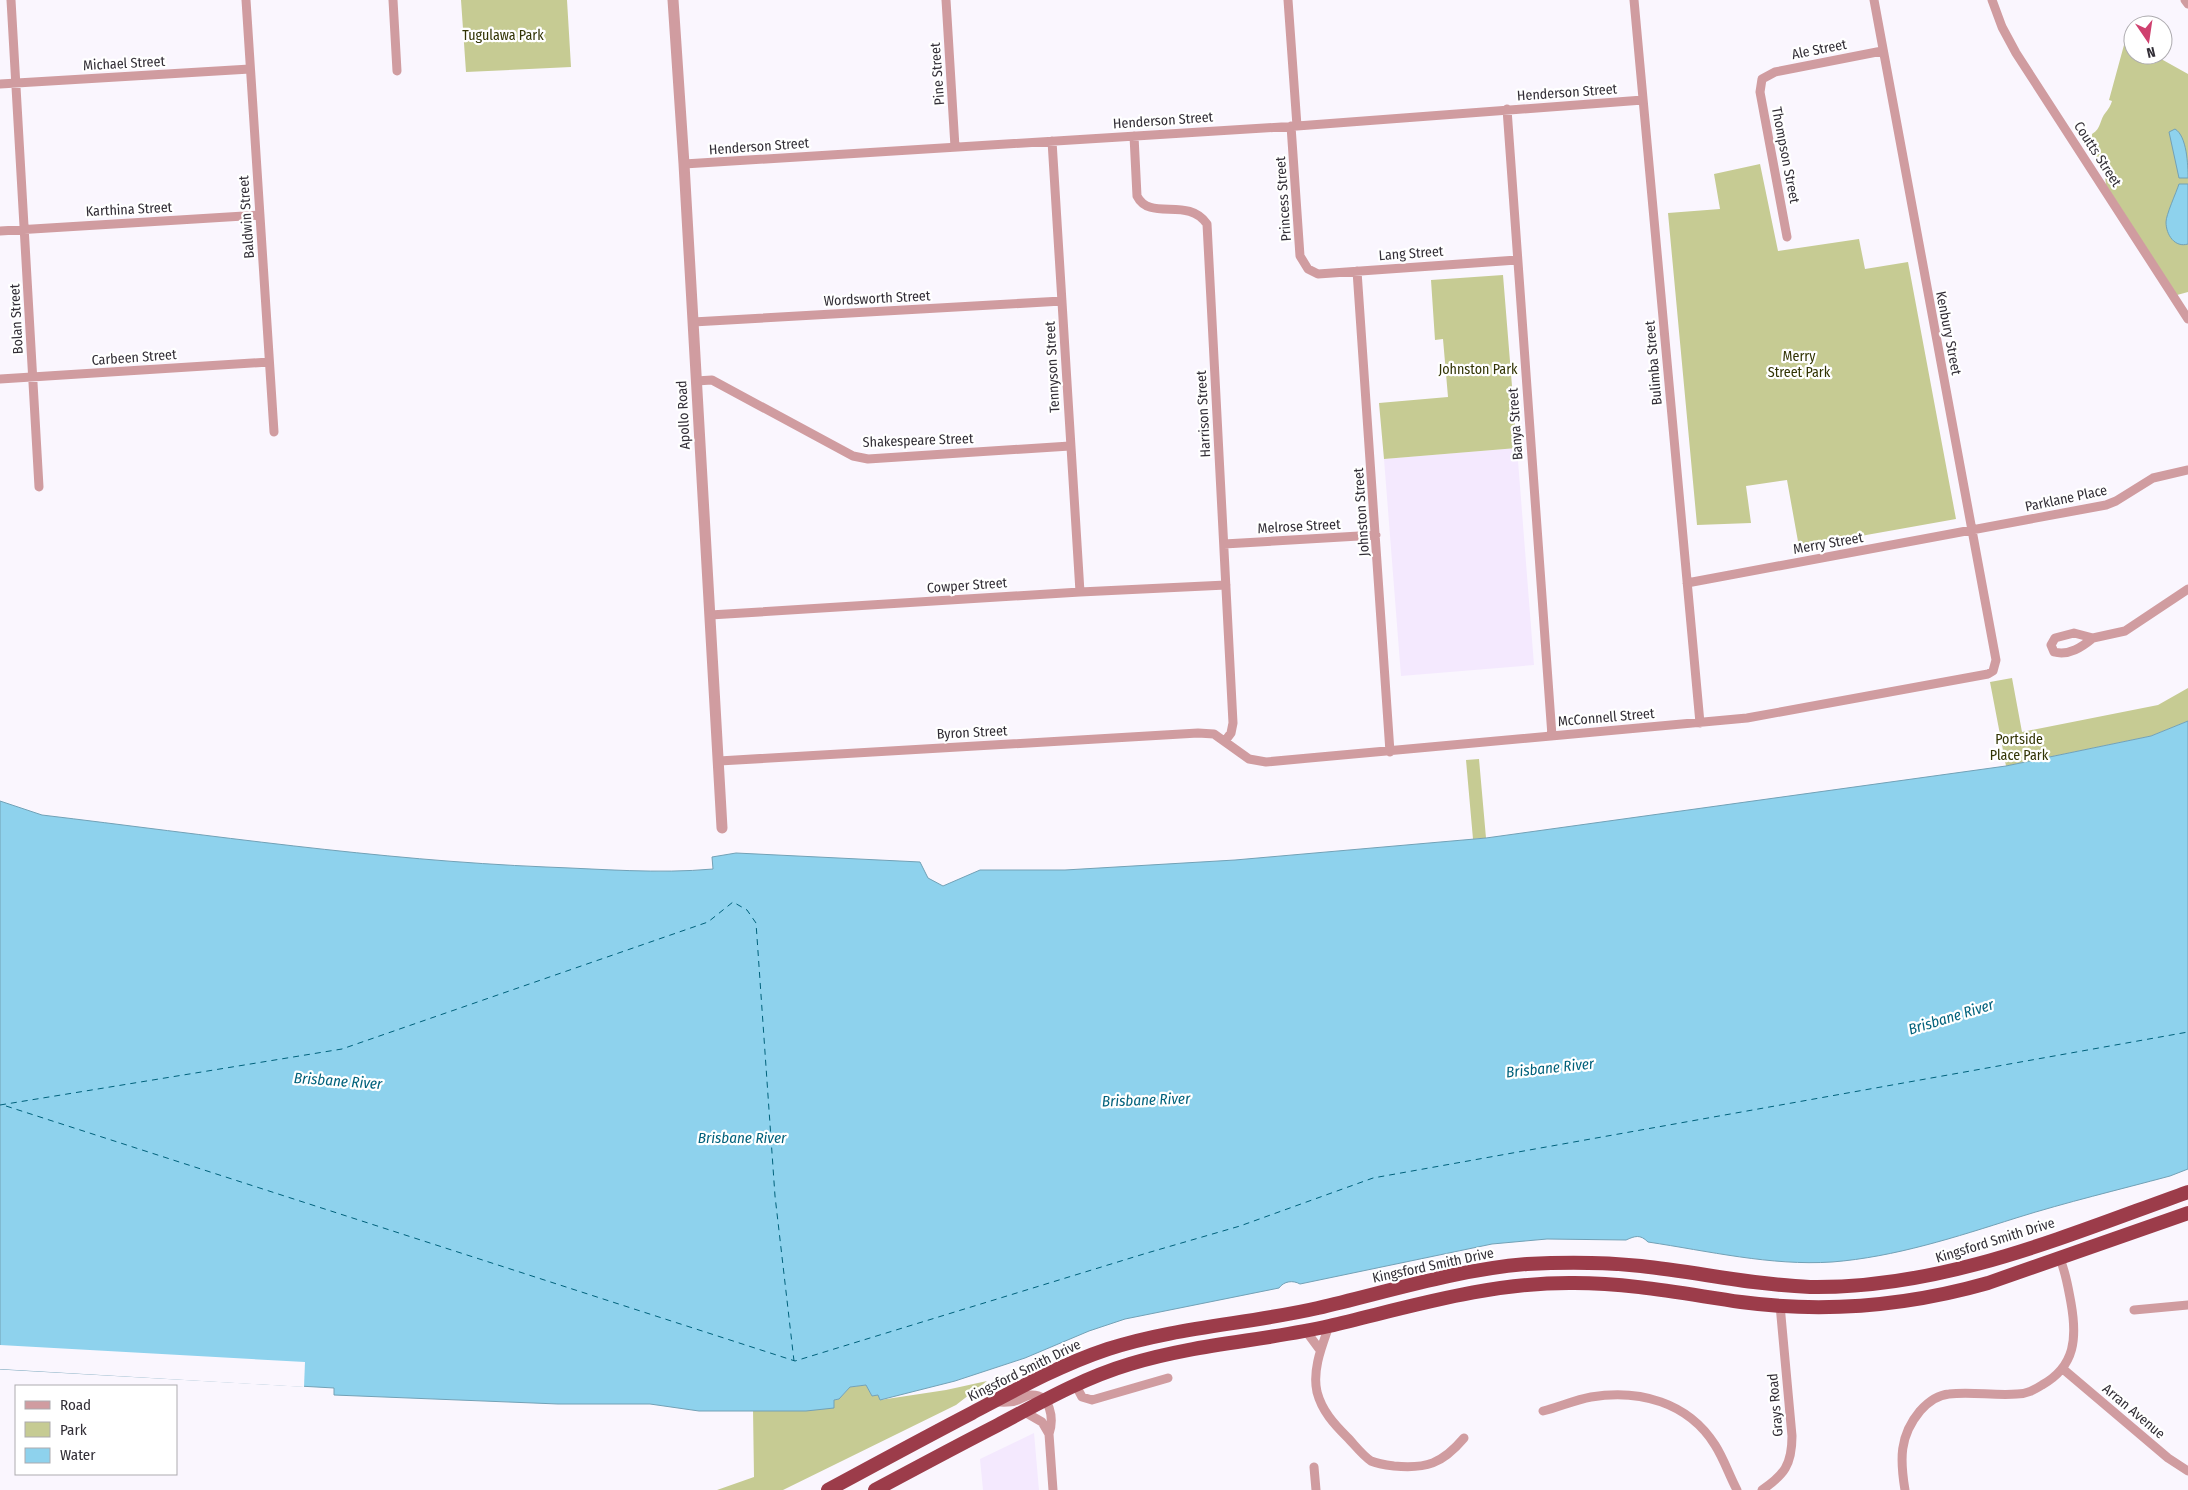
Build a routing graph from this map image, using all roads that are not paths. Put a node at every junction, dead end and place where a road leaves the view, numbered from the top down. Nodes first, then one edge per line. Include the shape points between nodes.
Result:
1 (11, 0) edge
2 (246, 0) edge
3 (393, 0) edge
4 (673, 0) edge
5 (946, 0) edge
6 (1288, 0) edge
7 (1634, 0) edge
8 (1874, 0) edge
9 (1992, 0) edge
10 (2185, 0) edge
11 (2188, 4) edge
12 (1882, 51) junction
13 (250, 69) junction
14 (397, 71) dead end
15 (1762, 79) joint
16 (16, 83) junction
17 (0, 84) edge
18 (1643, 100) junction
19 (1507, 109) junction
20 (1294, 126) junction
21 (1134, 136) junction
22 (1052, 141) junction
23 (955, 147) junction
24 (684, 164) junction
25 (260, 215) junction
26 (24, 230) junction
27 (0, 231) edge
28 (1788, 237) dead end
29 (1517, 260) junction
30 (1308, 269) joint
31 (1357, 271) junction
32 (1062, 300) junction
33 (2188, 319) edge
34 (693, 322) junction
35 (269, 362) junction
36 (33, 377) junction
37 (0, 379) edge
38 (696, 381) junction
39 (274, 432) dead end
40 (1070, 446) junction
41 (2188, 470) edge
42 (39, 487) dead end
43 (1972, 531) junction
44 (1376, 535) junction
45 (1224, 544) junction
46 (1688, 583) junction
47 (1226, 585) junction
48 (2188, 590) edge
49 (1080, 592) junction
50 (710, 615) junction
51 (2093, 638) dead end
52 (1993, 671) joint
53 (1700, 723) junction
54 (1552, 736) junction
55 (1225, 741) junction
56 (1390, 752) junction
57 (719, 761) junction
58 (722, 828) dead end
59 (2188, 1192) edge
60 (2188, 1213) edge
61 (2060, 1258) junction
62 (1780, 1306) junction
63 (2188, 1306) edge
64 (2134, 1310) dead end
65 (1329, 1326) junction
66 (1306, 1331) junction
67 (1320, 1350) junction
68 (2063, 1369) junction
69 (1168, 1378) dead end
70 (1075, 1384) junction
71 (1044, 1400) junction
72 (992, 1402) junction
73 (1023, 1411) junction
74 (1543, 1412) dead end
75 (1049, 1434) junction
76 (1464, 1438) dead end
77 (1314, 1468) dead end
78 (2188, 1471) edge
79 (828, 1490) edge
80 (875, 1490) edge
81 (1053, 1490) edge
82 (1316, 1490) edge
83 (1737, 1490) edge
84 (1762, 1490) edge
85 (1905, 1490) edge

1 - 16 street, Bolan Street
2 - 13 street, Baldwin Street
3 - 14 street
4 - 24 street, Apollo Road
5 - 23 street, Pine Street
6 - 20 street, Princess Street
7 - 18 street, Bulimba Street
8 - 12 street, Kenbury Street
9 - 33 street, Coutts Street via 2016,53
10 - 11 street
12 - 15 street, Ale Street via 1775,72
12 - 43 street, Kenbury Street
13 - 16 street, Michael Street
13 - 25 street, Baldwin Street
15 - 28 street, Thompson Street via 1760,92
16 - 17 street, Michael Street
16 - 26 street, Bolan Street
18 - 19 street, Henderson Street
18 - 46 street, Bulimba Street
19 - 20 street, Henderson Street
19 - 29 street, Banya Street
20 - 21 street, Henderson Street
20 - 30 street, Princess Street via 1300,256
21 - 22 street, Henderson Street
21 - 45 street, Harrison Street via 1137,196 1140,200 1150,208 1194,212 1207,224
22 - 23 street, Henderson Street
22 - 32 street, Tennyson Street
23 - 24 street, Henderson Street
24 - 34 street, Apollo Road
25 - 26 street, Karthina Street
25 - 35 street, Baldwin Street
26 - 27 street, Karthina Street
26 - 36 street, Bolan Street
29 - 31 street, Lang Street
29 - 54 street, Banya Street
30 - 31 street, Lang Street via 1318,274
31 - 44 street, Johnston Street
32 - 34 street, Wordsworth Street
32 - 40 street, Tennyson Street
34 - 38 street, Apollo Road
35 - 36 street, Carbeen Street
35 - 39 street, Baldwin Street
36 - 37 street, Carbeen Street
36 - 42 street, Bolan Street
38 - 40 street, Shakespeare Street via 712,380 853,456 868,459
38 - 50 street, Apollo Road
40 - 49 street, Tennyson Street
41 - 43 street, Parklane Place via 2153,478 2106,505
43 - 46 street, Merry Street
43 - 52 street, Kenbury Street via 1996,660
44 - 45 street, Melrose Street
44 - 56 street, Johnston Street
45 - 47 street, Harrison Street
46 - 53 street, Bulimba Street
47 - 49 street, Cowper Street
47 - 55 street, Harrison Street via 1233,723
48 - 51 street via 2125,631
49 - 50 street, Cowper Street
50 - 57 street, Apollo Road
52 - 53 street, McConnell Street via 1982,676 1776,715
53 - 54 street, McConnell Street
54 - 56 street, McConnell Street
55 - 56 street, McConnell Street via 1258,762
55 - 57 street, Byron Street via 1214,734 1198,733
57 - 58 street, Apollo Road
59 - 72 highway, Kingsford Smith Drive via 2007,1256 1903,1281 1783,1286 1643,1266 1597,1263 1526,1264 1461,1273 1294,1313 1191,1329 1128,1343 1058,1369
60 - 61 highway
61 - 62 highway via 1988,1283 1914,1300 1848,1307
61 - 68 street via 2075,1330
62 - 65 highway via 1631,1285 1544,1283 1452,1295
62 - 84 street, Grays Road via 1791,1454 1782,1473
63 - 64 street
65 - 66 highway
65 - 67 street
66 - 67 street
66 - 70 highway via 1169,1353
67 - 76 street via 1316,1385 1321,1404 1334,1424 1372,1461 1427,1466 1443,1458
68 - 78 street, Arran Avenue via 2168,1458
68 - 85 street via 2030,1392 1961,1392 1946,1394 1926,1404 1903,1441 1901,1469
69 - 70 street via 1092,1400 1082,1397
70 - 71 highway
71 - 72 street via 1030,1395 1014,1402
71 - 73 highway
71 - 75 street via 1052,1420
72 - 79 highway, Kingsford Smith Drive
73 - 75 street via 1042,1422
73 - 80 highway
74 - 83 street via 1602,1396 1638,1396 1664,1402 1686,1413 1705,1432 1718,1450
75 - 81 street
77 - 82 street

